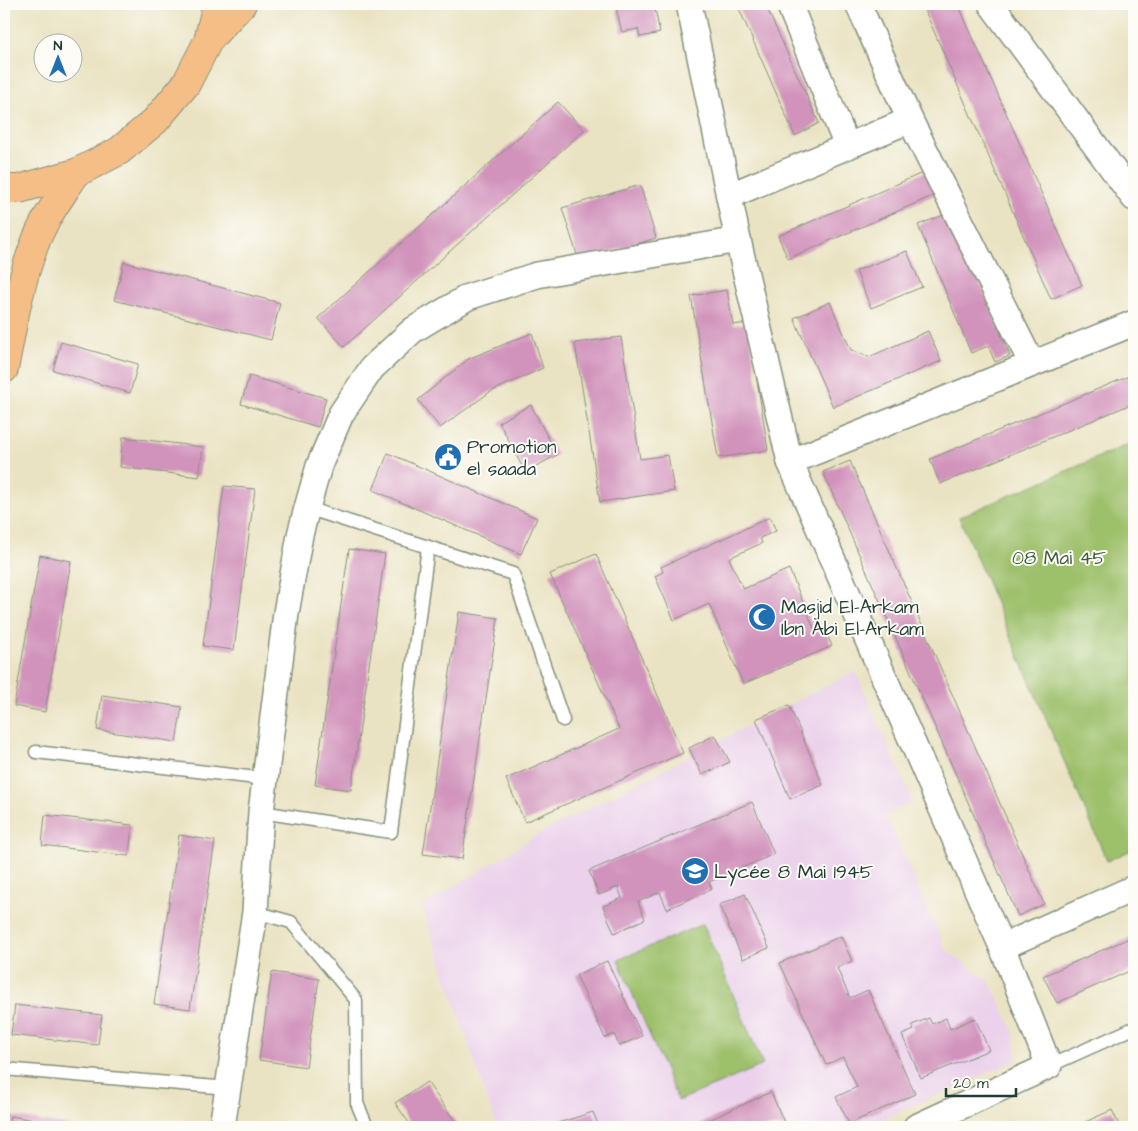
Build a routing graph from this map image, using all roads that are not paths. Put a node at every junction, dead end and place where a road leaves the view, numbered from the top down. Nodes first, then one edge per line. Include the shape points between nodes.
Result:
1 (217, 4) edge
2 (242, 4) edge
3 (689, 4) edge
4 (789, 4) edge
5 (858, 4) edge
6 (991, 4) edge
7 (208, 41) junction
8 (910, 120) junction
9 (847, 146) junction
10 (76, 173) junction
11 (4, 189) edge
12 (729, 196) junction
13 (1134, 198) edge
14 (738, 240) junction
15 (1134, 323) edge
16 (1032, 364) junction
17 (4, 369) edge
18 (790, 462) junction
19 (307, 508) junction
20 (428, 547) junction
21 (564, 720) dead end
22 (36, 752) dead end
23 (265, 779) junction
24 (261, 812) junction
25 (1134, 888) edge
26 (255, 912) junction
27 (1002, 947) junction
28 (1134, 1028) edge
29 (1049, 1066) junction
30 (4, 1069) edge
31 (228, 1088) junction
32 (222, 1127) edge
33 (367, 1127) edge
34 (916, 1127) edge

1 - 7 main road
2 - 7 main road
3 - 12 street
4 - 9 street
5 - 8 street
6 - 13 street
7 - 10 main road via 186,84 155,121 118,151
8 - 9 street
8 - 16 street
9 - 12 street
10 - 11 main road via 19,189
10 - 17 main road via 34,244 19,292
12 - 14 street
14 - 18 street
14 - 19 street via 537,275 468,297 413,330 372,368 342,414 319,466
15 - 16 street
16 - 18 street
18 - 27 street
19 - 20 lane
19 - 23 street via 286,613
20 - 21 lane via 513,574
20 - 24 lane via 391,832
22 - 23 lane
23 - 24 street
24 - 26 street
25 - 27 street
26 - 31 street
26 - 33 lane via 291,922 356,1000 357,1104
27 - 29 street
28 - 29 lane
29 - 34 street
30 - 31 lane
31 - 32 street

